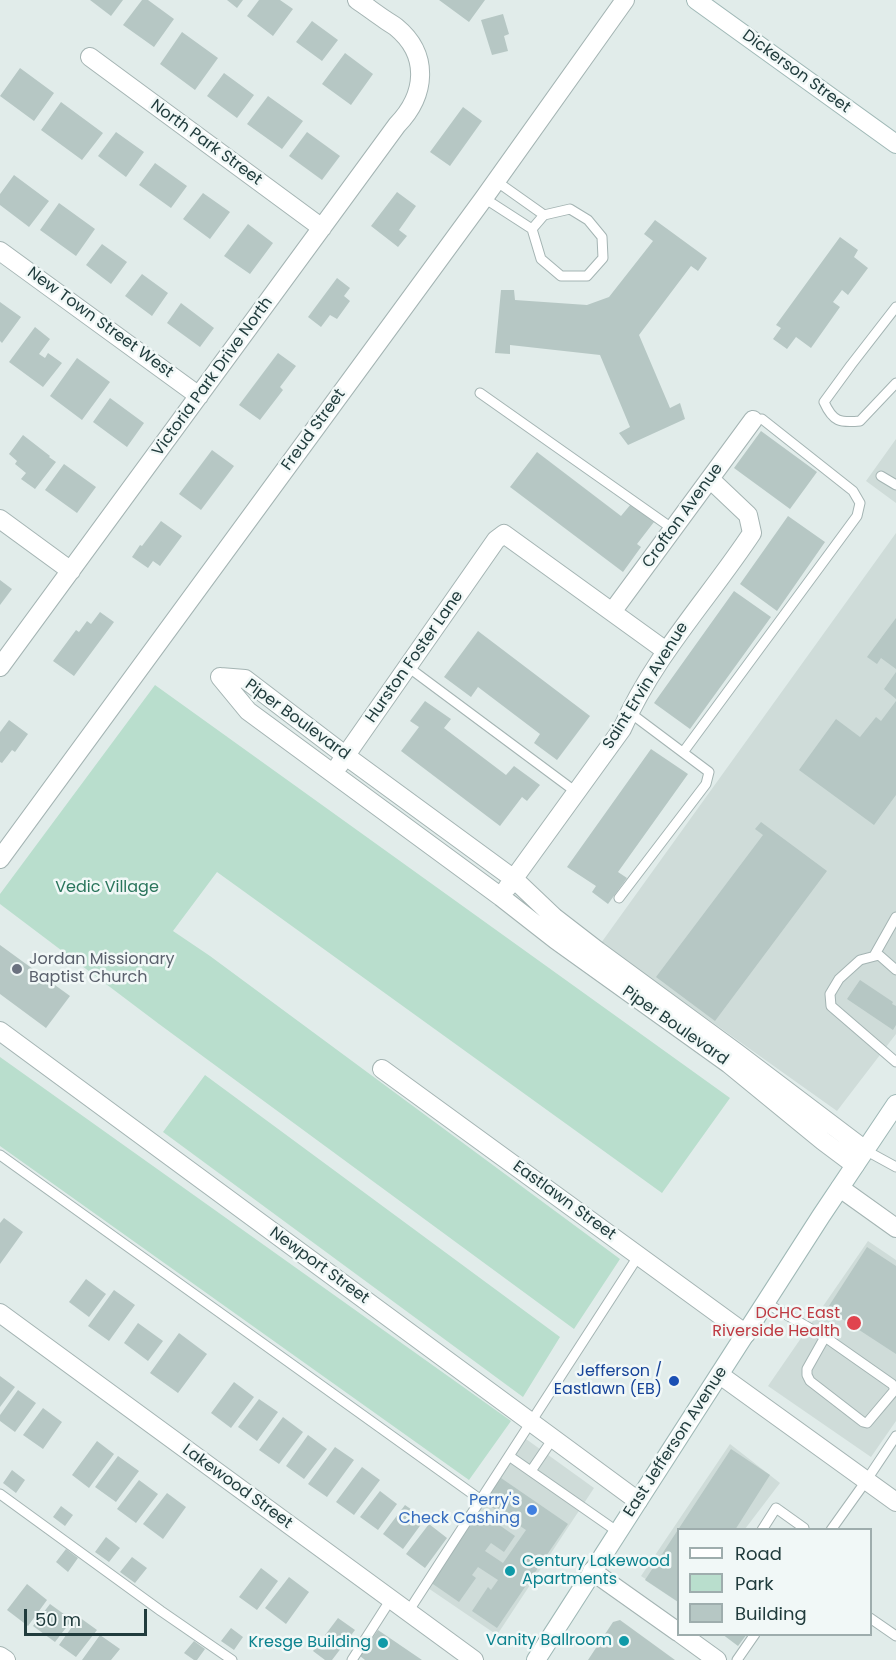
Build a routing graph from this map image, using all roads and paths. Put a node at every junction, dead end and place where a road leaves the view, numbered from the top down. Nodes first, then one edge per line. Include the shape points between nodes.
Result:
1 (357, 0) edge
2 (625, 0) edge
3 (696, 0) edge
4 (90, 57) dead end
5 (896, 144) edge
6 (496, 181) junction
7 (484, 198) junction
8 (544, 215) junction
9 (322, 228) junction
10 (532, 230) junction
11 (0, 251) edge
12 (896, 307) edge
13 (896, 383) edge
14 (480, 393) dead end
15 (200, 396) junction
16 (753, 420) joint
17 (881, 476) dead end
18 (710, 479) junction
19 (896, 485) edge
20 (0, 519) edge
21 (673, 530) junction
22 (71, 571) junction
23 (612, 612) junction
24 (666, 651) junction
25 (408, 667) junction
26 (0, 668) edge
27 (629, 712) junction
28 (684, 751) junction
29 (346, 756) junction
30 (333, 773) junction
31 (576, 792) junction
32 (0, 859) edge
33 (514, 879) junction
34 (501, 897) junction
35 (620, 898) dead end
36 (896, 917) edge
37 (874, 956) junction
38 (896, 970) edge
39 (0, 1031) edge
40 (896, 1062) edge
41 (382, 1069) dead end
42 (896, 1104) edge
43 (865, 1150) junction
44 (0, 1155) edge
45 (855, 1165) junction
46 (896, 1167) edge
47 (840, 1188) junction
48 (896, 1228) edge
49 (639, 1255) junction
50 (766, 1303) junction
51 (0, 1313) edge
52 (746, 1334) junction
53 (825, 1337) junction
54 (720, 1374) junction
55 (531, 1421) junction
56 (896, 1436) edge
57 (554, 1437) junction
58 (509, 1456) junction
59 (531, 1471) junction
60 (866, 1481) junction
61 (0, 1494) edge
62 (481, 1500) junction
63 (638, 1501) junction
64 (896, 1502) edge
65 (763, 1528) edge
66 (804, 1528) edge
67 (832, 1528) edge
68 (618, 1532) junction
69 (592, 1572) junction
70 (391, 1599) junction
71 (408, 1612) junction
72 (872, 1619) edge
73 (677, 1632) edge
74 (683, 1636) edge
75 (754, 1636) edge
76 (896, 1636) edge
77 (0, 1656) edge
78 (6, 1660) edge
79 (232, 1660) edge
80 (352, 1660) edge
81 (474, 1660) edge
82 (536, 1660) edge
83 (717, 1660) edge
84 (737, 1660) edge

1 - 9 street, Victoria Park Drive North via 408,39 420,68 420,84 408,114
2 - 6 street, Freud Street
3 - 5 street, Dickerson Street
4 - 9 street, North Park Street
6 - 7 street, Freud Street
6 - 8 lane
7 - 10 lane
7 - 32 street, Freud Street
8 - 10 lane
8 - 10 lane via 570,209 588,220 602,237 603,258 587,276 561,276 541,259
9 - 15 street, Victoria Park Drive North
11 - 15 street, New Town Street West
12 - 13 lane via 824,402 830,415 844,423 860,421
14 - 21 lane
15 - 22 street, Victoria Park Drive North
16 - 18 street, Crofton Avenue
16 - 28 lane via 762,419 853,491 860,503 857,516
17 - 19 lane
18 - 21 street, Crofton Avenue
18 - 24 street, Saint Ervin Avenue via 748,515 752,533
20 - 22 street
21 - 23 street, Crofton Avenue
22 - 26 street, Victoria Park Drive North
23 - 24 street
23 - 25 street, Hurston Foster Lane via 504,534
24 - 27 street, Saint Ervin Avenue
25 - 29 street, Hurston Foster Lane
25 - 31 lane
27 - 28 lane
27 - 31 street, Saint Ervin Avenue via 622,729
28 - 35 lane via 710,772 706,784
29 - 30 street, Hurston Foster Lane
29 - 30 street, Piper Boulevard via 245,679 220,676 248,711
29 - 33 street, Piper Boulevard
30 - 34 street, Piper Boulevard
31 - 33 street, Saint Ervin Avenue
33 - 34 street, Saint Ervin Avenue
33 - 43 street, Piper Boulevard via 597,951
34 - 45 street, Piper Boulevard via 729,1064
36 - 37 lane
37 - 38 lane via 879,955
37 - 40 lane via 860,960 839,979 830,994 831,1006
39 - 55 street, Newport Street
41 - 49 street, Eastlawn Street
42 - 43 street, East Jefferson Avenue
43 - 45 street, East Jefferson Avenue
43 - 46 lane
44 - 62 lane
45 - 47 street, East Jefferson Avenue
47 - 48 street
47 - 50 street, East Jefferson Avenue
49 - 52 street, Eastlawn Street
49 - 55 lane
50 - 52 street, East Jefferson Avenue
50 - 53 lane
51 - 70 street, Lakewood Street
52 - 54 street, East Jefferson Avenue
53 - 53 lane via 894,1387 871,1421 863,1422 810,1381 807,1369
54 - 60 street
54 - 63 street, East Jefferson Avenue
55 - 57 street, Newport Street
55 - 58 lane
56 - 60 lane
57 - 59 lane
57 - 63 street, Newport Street
58 - 59 lane
58 - 62 lane
59 - 68 lane
60 - 64 street
60 - 67 lane
61 - 79 lane
62 - 71 lane
63 - 68 street, East Jefferson Avenue
65 - 66 lane via 776,1508
68 - 69 street, East Jefferson Avenue
69 - 73 street
69 - 82 street, East Jefferson Avenue
70 - 71 street, Lakewood Street
70 - 80 lane
71 - 81 street, Lakewood Street
72 - 76 lane
74 - 83 street
75 - 84 lane
77 - 78 street

